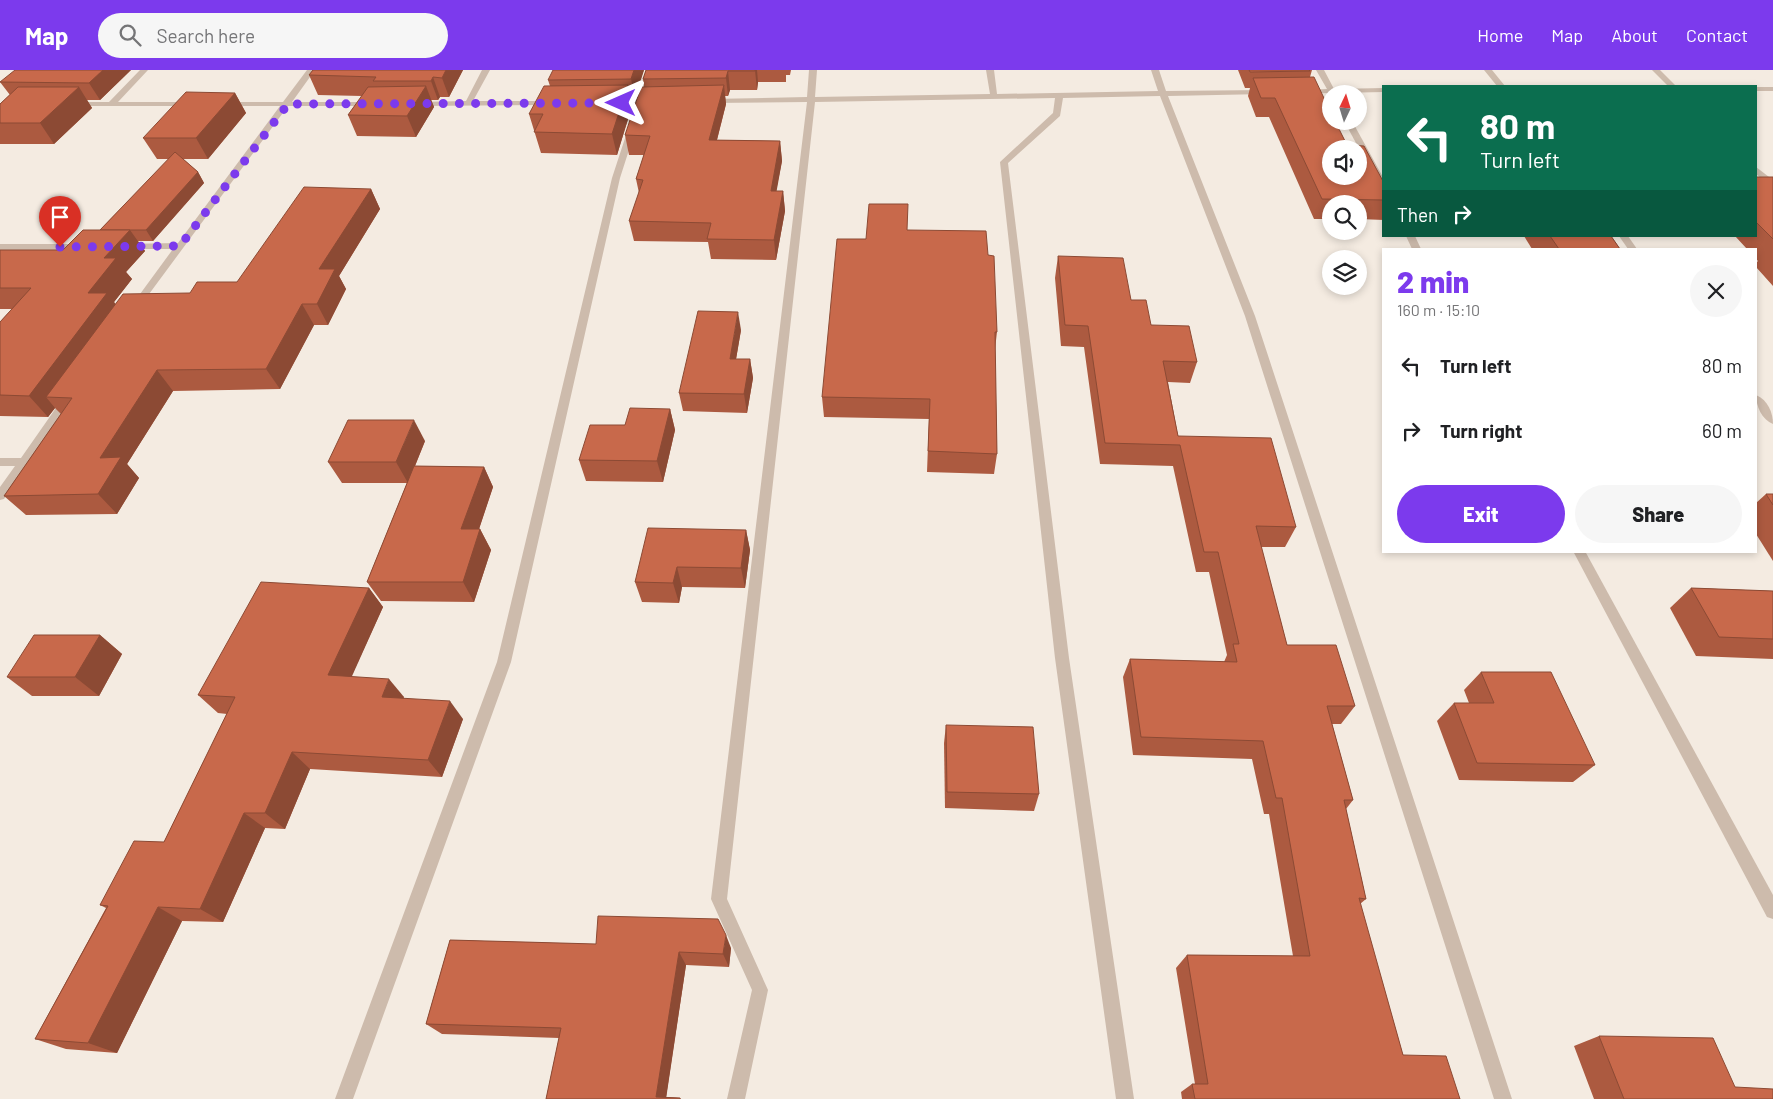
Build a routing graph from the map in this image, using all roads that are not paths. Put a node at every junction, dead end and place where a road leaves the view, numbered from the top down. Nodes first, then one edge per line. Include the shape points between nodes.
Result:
1 (144, 70) edge
2 (311, 70) edge
3 (486, 70) edge
4 (813, 70) edge
5 (990, 70) edge
6 (1155, 70) edge
7 (1320, 70) edge
8 (1488, 70) edge
9 (1656, 70) edge
10 (1329, 85) edge
11 (1500, 85) edge
12 (1671, 85) edge
13 (1757, 89) edge
14 (1382, 90) edge
15 (1773, 90) edge
16 (1368, 91) edge
17 (1272, 92) edge
18 (1292, 92) edge
19 (1322, 92) edge
20 (1163, 94) junction
21 (994, 96) junction
22 (1058, 97) junction
23 (811, 99) junction
24 (697, 101) edge
25 (563, 103) edge
26 (66, 104) edge
27 (112, 104) junction
28 (200, 104) edge
29 (220, 104) edge
30 (288, 104) junction
31 (382, 104) edge
32 (411, 104) edge
33 (468, 104) junction
34 (634, 121) edge
35 (1353, 130) edge
36 (1757, 169) edge
37 (1382, 184) edge
38 (1773, 185) edge
39 (1624, 237) edge
40 (90, 246) edge
41 (120, 246) edge
42 (180, 246) junction
43 (0, 247) edge
44 (1632, 248) edge
45 (127, 318) edge
46 (75, 390) edge
47 (1757, 400) edge
48 (1773, 420) edge
49 (0, 462) edge
50 (23, 462) junction
51 (0, 496) edge
52 (1580, 553) edge
53 (1773, 911) edge
54 (344, 1099) edge
55 (736, 1099) edge
56 (1125, 1099) edge
57 (1503, 1099) edge

1 - 27 street
2 - 30 street
3 - 33 street
4 - 23 street
5 - 21 street
6 - 20 street
7 - 10 street
8 - 11 street
9 - 12 street
13 - 15 street
14 - 16 street
17 - 20 street
18 - 19 street
20 - 22 street
20 - 57 street via 1250,316
21 - 22 street
21 - 23 street
22 - 56 street via 1057,114 1004,162 1062,658
23 - 24 street
23 - 55 street via 719,899 760,990
25 - 33 street
26 - 27 street
27 - 28 street
29 - 30 street
30 - 31 street
30 - 42 street
32 - 33 street
34 - 54 street via 616,178 504,662
35 - 37 street
36 - 38 street
39 - 44 street
40 - 43 street
41 - 42 street
42 - 45 street
46 - 50 street
47 - 48 street
49 - 50 street
50 - 51 street
52 - 53 street

